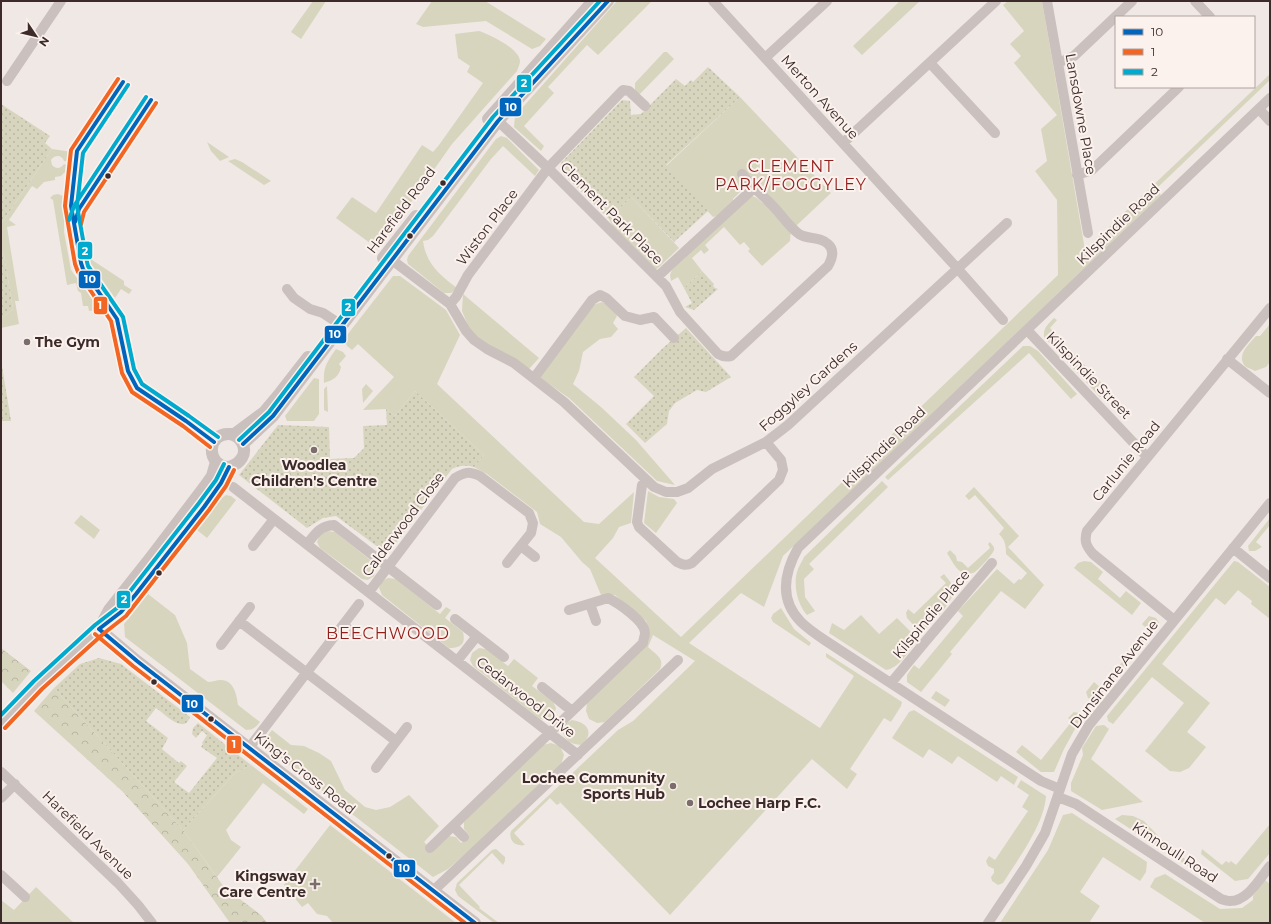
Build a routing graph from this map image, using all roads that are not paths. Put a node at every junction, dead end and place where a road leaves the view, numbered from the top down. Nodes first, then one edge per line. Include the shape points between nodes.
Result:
1 (61, 1) edge
2 (608, 1) edge
3 (713, 1) edge
4 (827, 1) edge
5 (996, 1) edge
6 (1047, 1) edge
7 (1132, 1) edge
8 (1195, 1) edge
9 (591, 2) edge
10 (1116, 16) edge
11 (1209, 16) edge
12 (1115, 17) edge
13 (765, 58) junction
14 (930, 62) junction
15 (1058, 64) junction
16 (7, 81) dead end
17 (1178, 88) edge
18 (1270, 98) edge
19 (645, 106) dead end
20 (1259, 109) junction
21 (498, 120) junction
22 (1270, 121) edge
23 (995, 133) dead end
24 (843, 143) junction
25 (548, 168) junction
26 (742, 174) dead end
27 (1077, 175) junction
28 (754, 188) junction
29 (1007, 223) dead end
30 (1088, 233) dead end
31 (392, 260) junction
32 (957, 268) junction
33 (657, 277) junction
34 (287, 289) dead end
35 (450, 304) junction
36 (1270, 308) edge
37 (1002, 320) dead end
38 (335, 321) junction
39 (1026, 330) junction
40 (674, 338) dead end
41 (1227, 359) junction
42 (534, 378) junction
43 (1270, 393) edge
44 (233, 435) junction
45 (766, 442) junction
46 (243, 444) junction
47 (1147, 457) junction
48 (216, 462) junction
49 (229, 467) junction
50 (646, 480) junction
51 (233, 487) dead end
52 (1270, 503) edge
53 (274, 519) junction
54 (307, 544) junction
55 (253, 546) dead end
56 (521, 546) junction
57 (1233, 548) junction
58 (535, 557) dead end
59 (507, 563) dead end
60 (992, 563) dead end
61 (388, 567) junction
62 (1270, 578) edge
63 (369, 592) junction
64 (359, 604) dead end
65 (590, 604) junction
66 (436, 605) dead end
67 (250, 607) dead end
68 (569, 610) dead end
69 (455, 619) dead end
70 (1174, 620) junction
71 (239, 621) junction
72 (596, 621) dead end
73 (343, 625) junction
74 (98, 629) junction
75 (358, 636) dead end
76 (477, 636) junction
77 (221, 645) dead end
78 (504, 657) dead end
79 (678, 660) dead end
80 (457, 661) junction
81 (307, 673) junction
82 (891, 683) junction
83 (542, 687) dead end
84 (572, 710) junction
85 (1, 724) edge
86 (407, 727) dead end
87 (550, 733) junction
88 (396, 741) junction
89 (249, 748) junction
90 (578, 755) junction
91 (376, 768) dead end
92 (1, 772) edge
93 (15, 784) junction
94 (1059, 793) junction
95 (1, 798) edge
96 (453, 826) junction
97 (464, 837) dead end
98 (430, 848) dead end
99 (1270, 866) edge
100 (1, 875) edge
101 (433, 891) junction
102 (25, 897) dead end
103 (152, 923) edge
104 (475, 923) edge
105 (988, 923) edge

1 - 16 street
2 - 21 street, Harefield Road
3 - 13 street, Merton Avenue
4 - 13 street
5 - 14 street
6 - 15 street, Lansdowne Place
7 - 10 street
8 - 11 street
9 - 38 street, Harefield Road via 491,116
12 - 15 street via 1074,56
13 - 24 street, Merton Avenue
14 - 23 street
14 - 24 street
15 - 27 street, Lansdowne Place
17 - 27 street via 1092,170
18 - 20 street, Kilspindie Road
19 - 25 street, Clement Park Place via 629,91 622,90
20 - 22 street
20 - 39 street, Kilspindie Road
21 - 25 street, Clement Park Place
21 - 31 street, Harefield Road
24 - 32 street, Merton Avenue
25 - 33 street, Clement Park Place
25 - 35 street, Wiston Place via 468,275
26 - 28 street, Clement Park Place
27 - 30 street, Lansdowne Place
28 - 33 street, Clement Park Place
28 - 33 street, Clement Park Place via 803,237 820,239 828,243 832,250 832,258 828,266 731,356 718,354 695,330 680,312 666,286
29 - 32 street, Foggyley Gardens
31 - 35 street, Foggyley Gardens
31 - 46 street, Harefield Road via 273,416
32 - 37 street, Merton Avenue
32 - 45 street, Foggyley Gardens via 788,425
34 - 38 street via 305,306
35 - 42 street, Foggyley Gardens via 474,340
36 - 41 street, Carlunie Road
38 - 44 street, Harefield Road via 264,412
39 - 47 street, Kilspindie Street
39 - 82 street, Kilspindie Road via 798,548 791,561 786,578 786,593 792,610 801,623
40 - 42 street via 654,317 640,320 625,316 600,295 592,300
41 - 43 street
41 - 47 street, Carlunie Road
42 - 50 street, Foggyley Gardens via 564,402
44 - 46 street
44 - 48 street, Harefield Road via 220,436 214,442 212,452
45 - 50 street, Foggyley Gardens via 712,469 688,488 677,492 666,492
45 - 50 street via 781,460 783,470 779,480 687,566 676,562 639,527 637,522 642,485
46 - 49 street, Harefield Road via 242,459
47 - 70 street, Carlunie Road via 1087,531 1085,540 1087,548 1093,554
48 - 49 street
48 - 74 street, Harefield Road via 206,486 109,610
49 - 74 street, Harefield Road via 204,507 136,594 121,612
51 - 53 street, Cedarwood Drive
52 - 57 street, Dunsinane Avenue
53 - 54 street, Cedarwood Drive
53 - 55 street
54 - 61 street via 325,526 334,525
54 - 63 street, Cedarwood Drive
56 - 58 street
56 - 59 street, Calderwood Close
56 - 61 street, Calderwood Close via 533,523 529,513 480,476 472,472 463,473 454,478
57 - 62 street
57 - 70 street, Dunsinane Avenue
60 - 82 street, Kilspindie Place
61 - 63 street, Calderwood Close
61 - 66 street
63 - 80 street, Cedarwood Drive
64 - 73 street
65 - 68 street
65 - 72 street
65 - 84 street via 608,598 614,601 642,623 645,632 642,643
67 - 71 street
69 - 76 street, Cedarwood Drive
70 - 94 street, Dunsinane Avenue via 1089,725 1072,754
71 - 77 street
71 - 81 street
73 - 75 street
73 - 81 street
74 - 85 street, Harefield Road via 47,676
74 - 89 street, King's Cross Road
76 - 78 street, Cedarwood Drive
76 - 80 street, Cedarwood Drive
79 - 90 street
80 - 87 street, Cedarwood Drive
81 - 88 street
81 - 89 street
82 - 94 street, Kilspindie Road
83 - 84 street
84 - 87 street
86 - 88 street
87 - 90 street, Cedarwood Drive
87 - 96 street
88 - 91 street
89 - 101 street, King's Cross Road
90 - 101 street
92 - 93 street, Harefield Avenue
93 - 95 street
93 - 103 street, Harefield Avenue via 118,883
94 - 99 street, Kinnoull Road via 1221,899 1237,900 1247,894
94 - 105 street, Dunsinane Avenue via 1045,833
96 - 97 street
96 - 98 street
100 - 102 street
101 - 104 street, King's Cross Road

